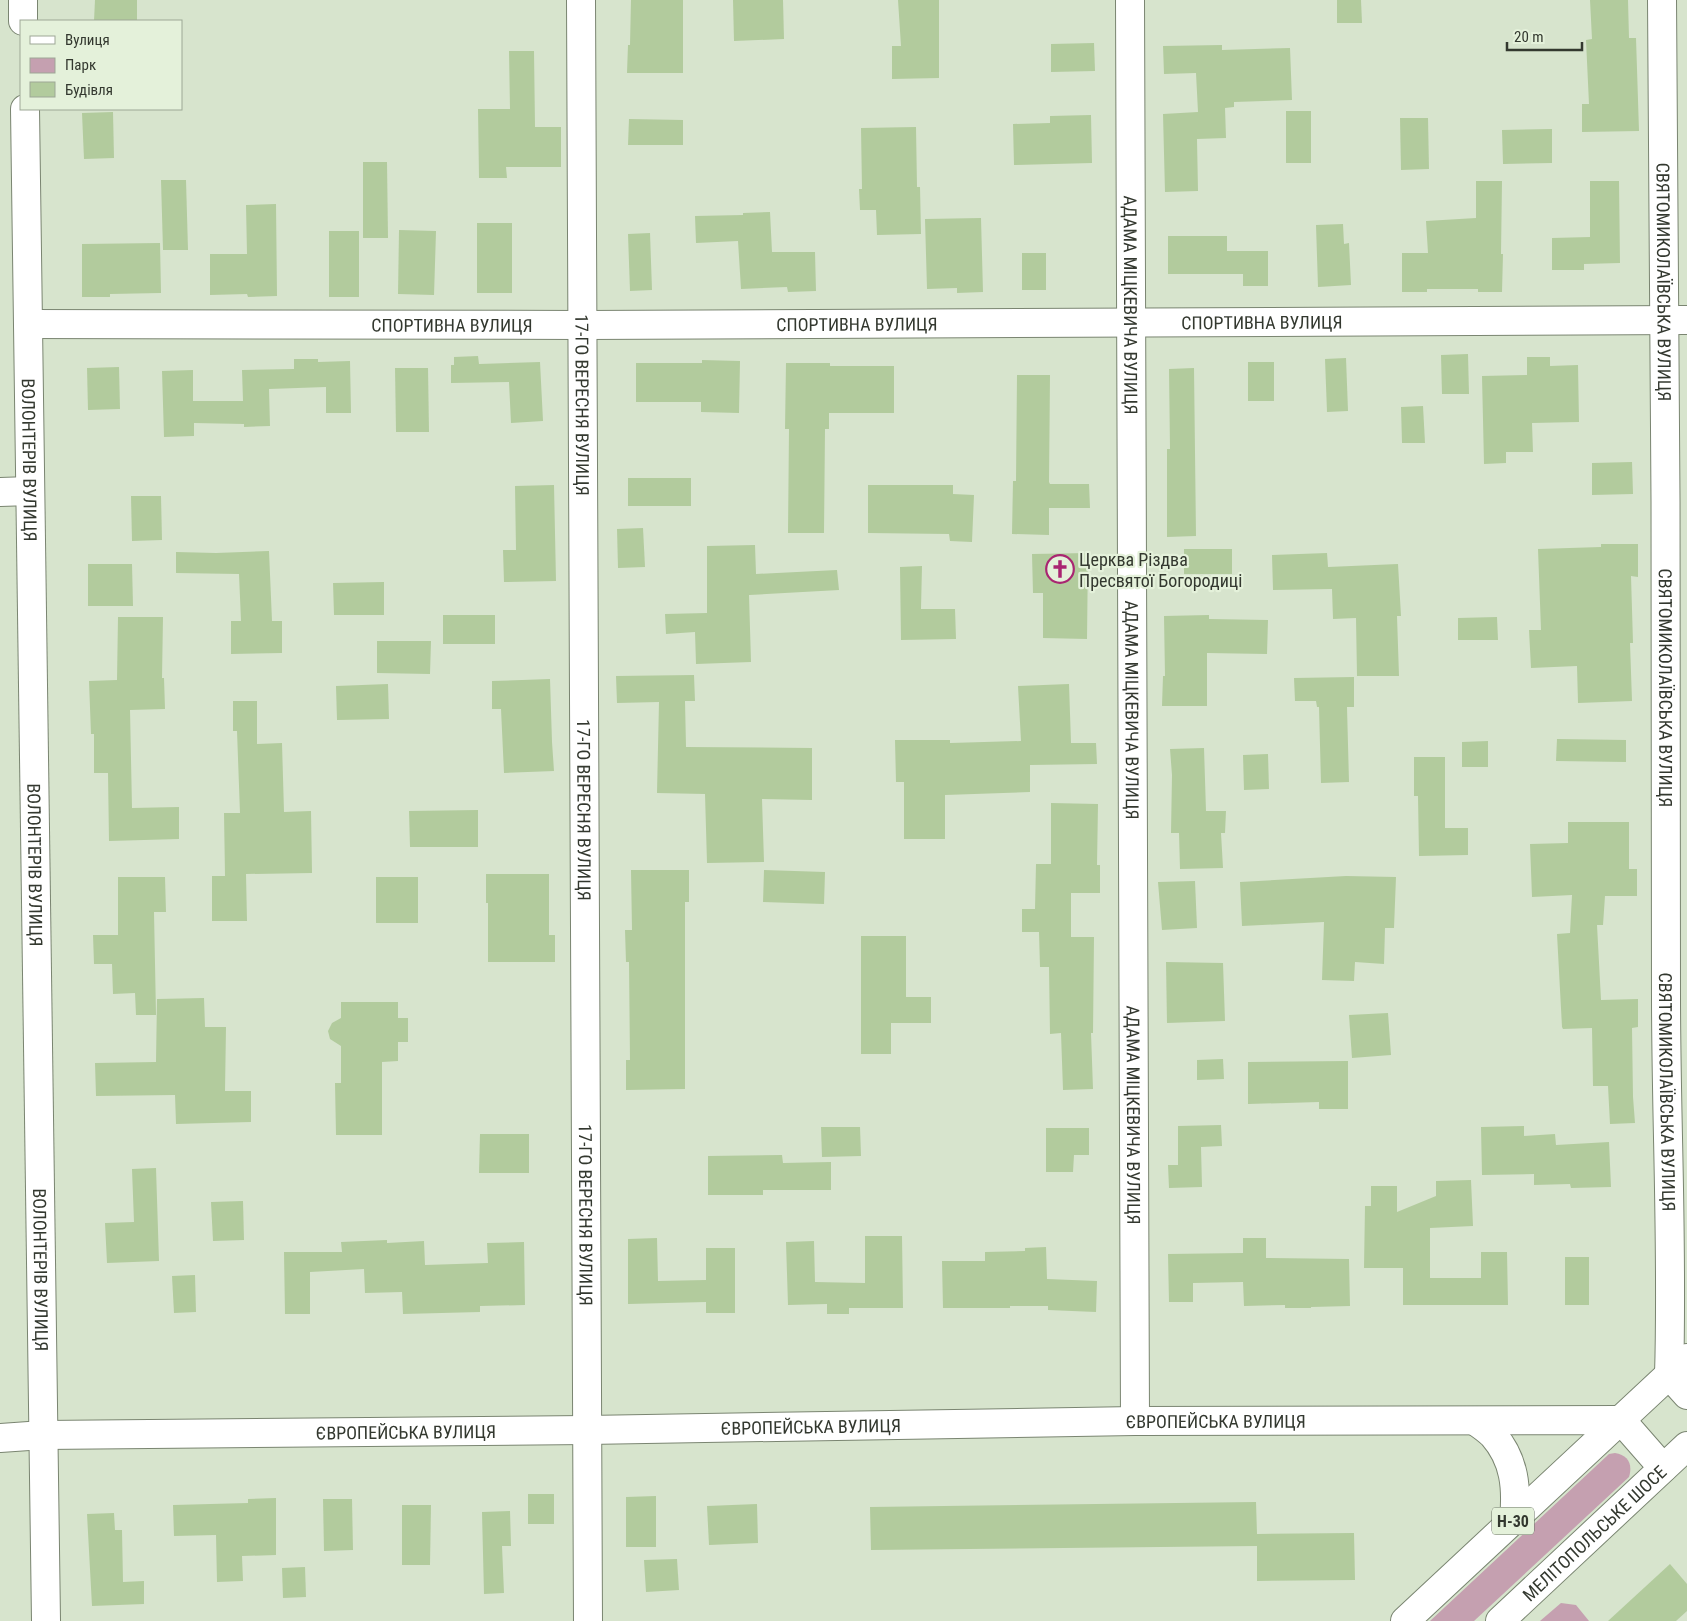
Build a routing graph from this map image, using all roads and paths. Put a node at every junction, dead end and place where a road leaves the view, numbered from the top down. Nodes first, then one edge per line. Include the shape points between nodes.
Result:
1 (23, 0) edge
2 (581, 0) edge
3 (1130, 0) edge
4 (1662, 0) edge
5 (23, 20) edge
6 (24, 110) edge
7 (1676, 320) edge
8 (28, 324) junction
9 (1132, 324) junction
10 (582, 326) junction
11 (30, 491) junction
12 (0, 492) edge
13 (1678, 1367) edge
14 (1687, 1395) edge
15 (1621, 1420) junction
16 (1135, 1421) junction
17 (1475, 1421) junction
18 (587, 1430) junction
19 (43, 1435) junction
20 (0, 1438) edge
21 (1687, 1446) edge
22 (1663, 1468) junction
23 (1514, 1520) junction
24 (46, 1621) edge
25 (588, 1621) edge
26 (1405, 1621) edge
27 (1500, 1621) edge

1 - 5 street
2 - 10 street, 17-ГО ВЕРЕСНЯ ВУЛИЦЯ
3 - 9 street, АДАМА МІЦКЕВИЧА ВУЛИЦЯ
4 - 7 street, СВЯТОМИКОЛАЇВСЬКА ВУЛИЦЯ
6 - 8 street, ВОЛОНТЕРІВ ВУЛИЦЯ
7 - 9 street, СПОРТИВНА ВУЛИЦЯ
7 - 13 street, СВЯТОМИКОЛАЇВСЬКА ВУЛИЦЯ via 1666,1095 1671,1307
8 - 10 street, СПОРТИВНА ВУЛИЦЯ
8 - 11 street, ВОЛОНТЕРІВ ВУЛИЦЯ
9 - 10 street, СПОРТИВНА ВУЛИЦЯ
9 - 16 street, АДАМА МІЦКЕВИЧА ВУЛИЦЯ
10 - 18 street, 17-ГО ВЕРЕСНЯ ВУЛИЦЯ
11 - 12 street
11 - 19 street, ВОЛОНТЕРІВ ВУЛИЦЯ
13 - 14 street
13 - 15 street, Н-30
15 - 17 street, ЄВРОПЕЙСЬКА ВУЛИЦЯ
15 - 22 street
15 - 23 street, Н-30
16 - 17 street, ЄВРОПЕЙСЬКА ВУЛИЦЯ
16 - 18 street, ЄВРОПЕЙСЬКА ВУЛИЦЯ
17 - 23 street via 1493,1435 1508,1459 1515,1479
18 - 19 street, ЄВРОПЕЙСЬКА ВУЛИЦЯ
18 - 25 street, 17-ГО ВЕРЕСНЯ ВУЛИЦЯ
19 - 20 street, ЄВРОПЕЙСЬКА ВУЛИЦЯ
19 - 24 street, ВОЛОНТЕРІВ ВУЛИЦЯ
21 - 22 street, МЕЛІТОПОЛЬСЬКЕ ШОСЕ
22 - 27 street, МЕЛІТОПОЛЬСЬКЕ ШОСЕ
23 - 26 street, Н-30

